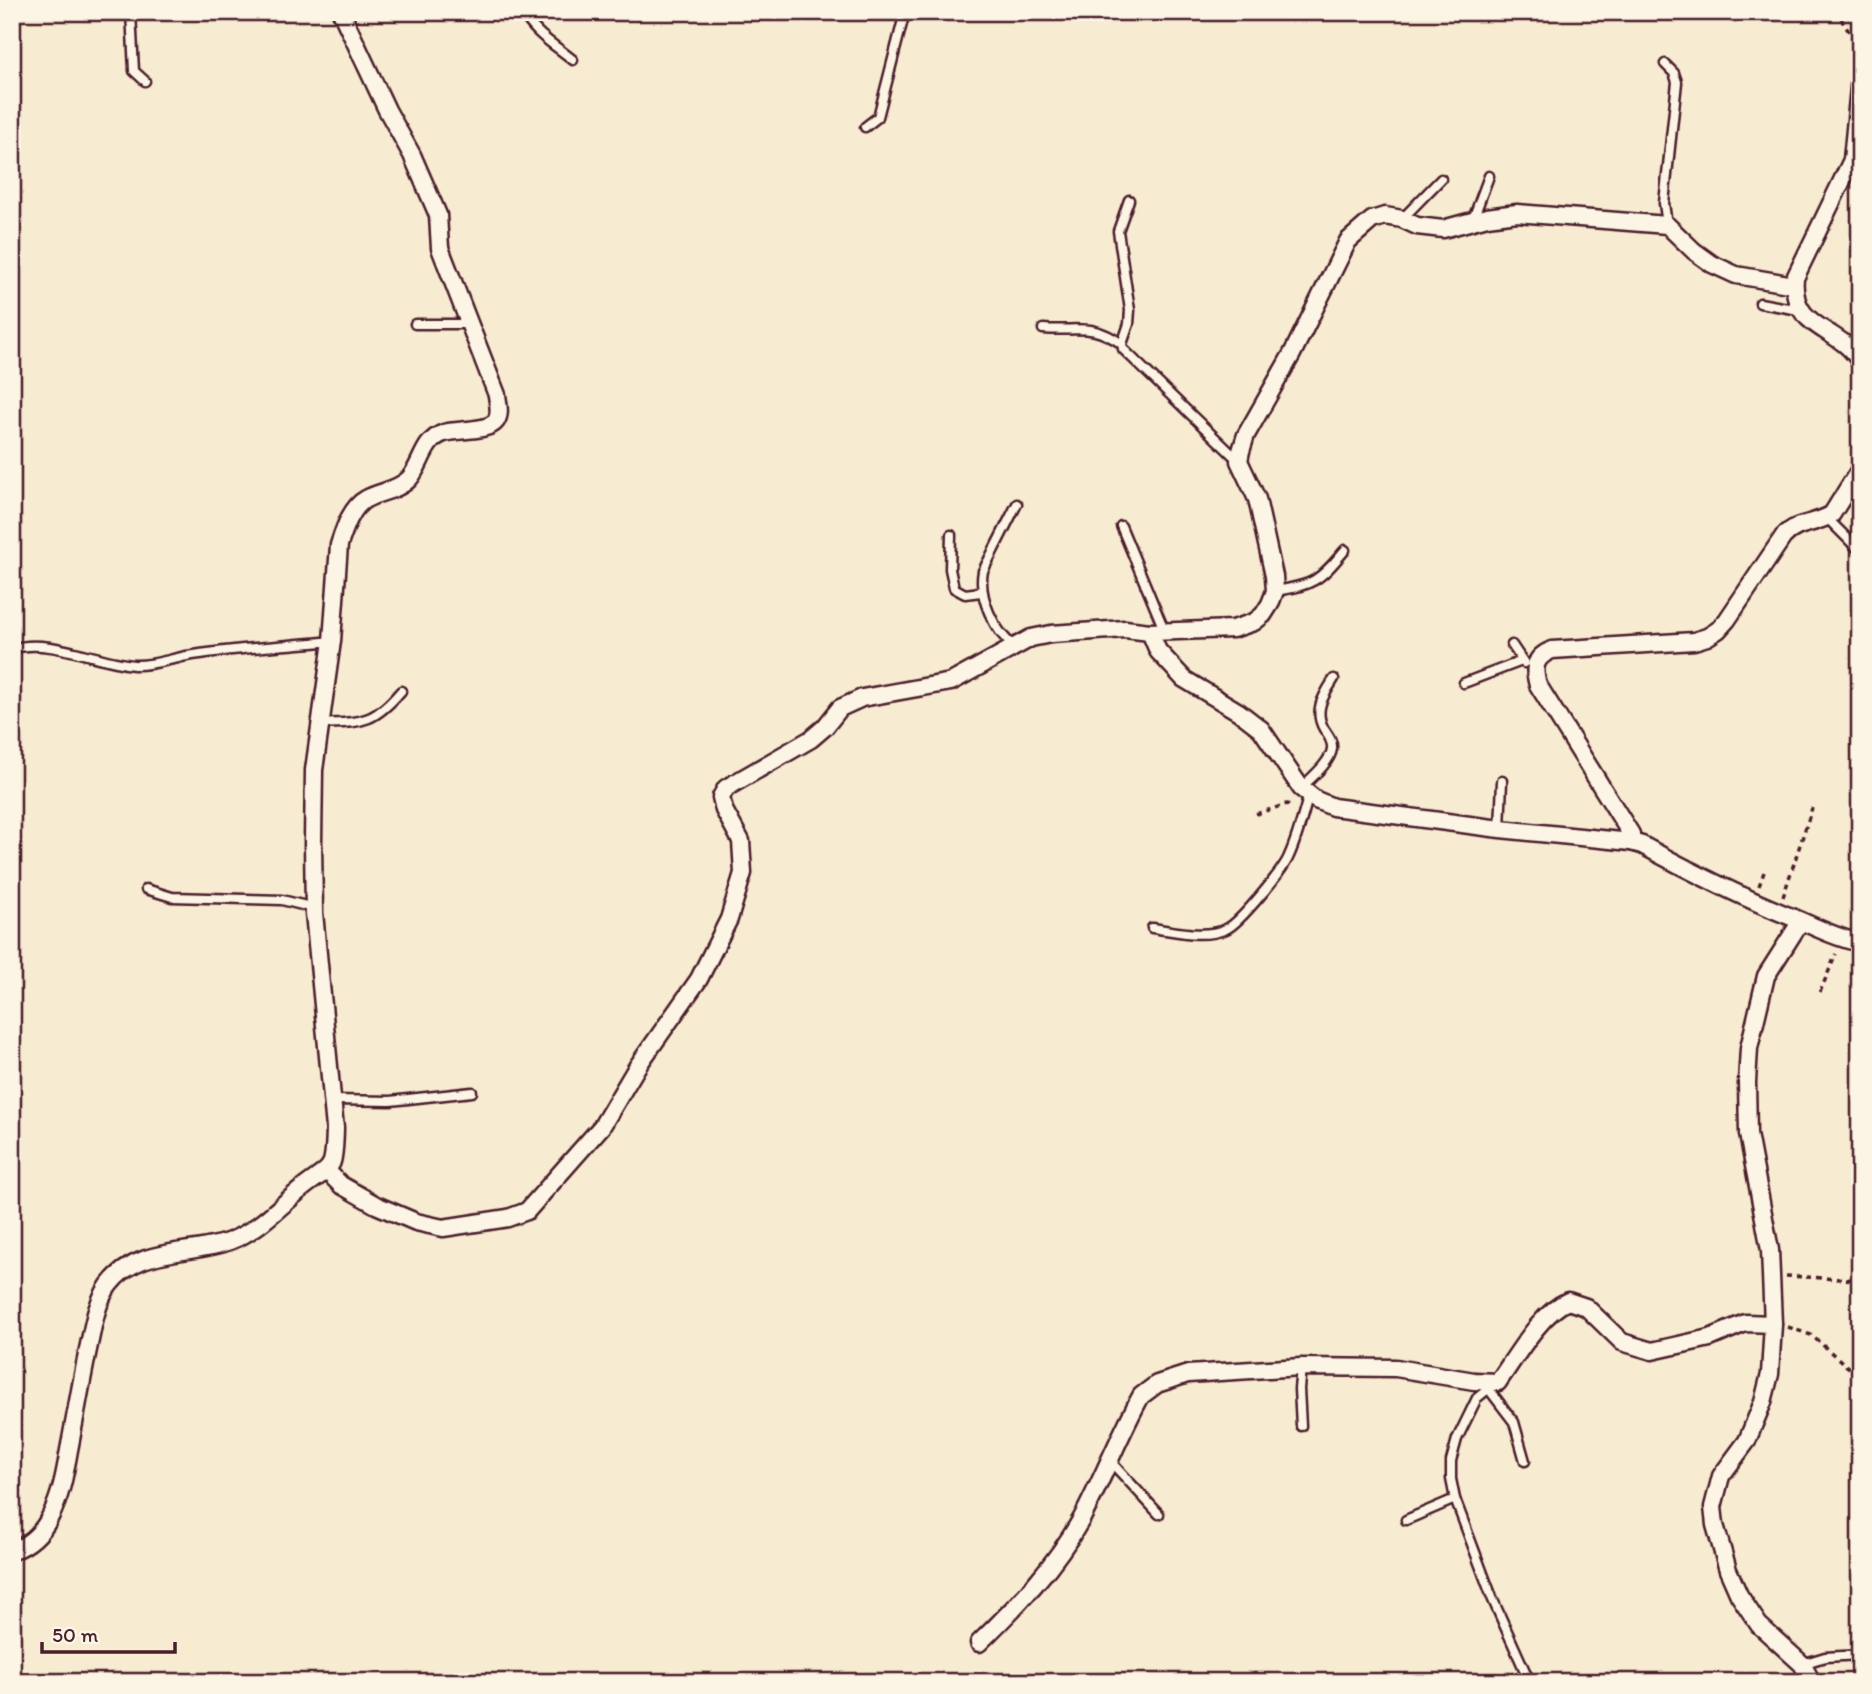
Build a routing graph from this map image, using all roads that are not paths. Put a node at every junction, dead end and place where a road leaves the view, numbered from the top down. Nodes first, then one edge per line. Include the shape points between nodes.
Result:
1 (131, 12) edge
2 (341, 12) edge
3 (523, 12) edge
4 (905, 12) edge
5 (573, 60) dead end
6 (1665, 64) dead end
7 (145, 81) dead end
8 (1858, 83) edge
9 (865, 127) dead end
10 (1489, 177) dead end
11 (1441, 179) dead end
12 (1129, 200) dead end
13 (1402, 219) junction
14 (1472, 222) junction
15 (1667, 225) junction
16 (1794, 285) junction
17 (1760, 303) dead end
18 (1799, 310) junction
19 (415, 324) dead end
20 (469, 324) junction
21 (1043, 330) dead end
22 (1122, 344) junction
23 (1860, 362) edge
24 (1239, 461) junction
25 (1860, 469) edge
26 (1017, 505) dead end
27 (1827, 518) junction
28 (1121, 526) dead end
29 (951, 535) dead end
30 (1345, 550) dead end
31 (1860, 551) edge
32 (1275, 591) junction
33 (981, 592) junction
34 (1158, 632) junction
35 (332, 641) junction
36 (1512, 645) dead end
37 (1016, 648) junction
38 (12, 649) edge
39 (1528, 667) junction
40 (1334, 678) dead end
41 (1464, 683) dead end
42 (401, 691) dead end
43 (319, 724) junction
44 (1502, 780) dead end
45 (1305, 796) junction
46 (1500, 830) junction
47 (1631, 842) junction
48 (146, 889) dead end
49 (314, 908) junction
50 (1801, 921) junction
51 (1152, 928) dead end
52 (1860, 943) edge
53 (472, 1092) dead end
54 (333, 1100) junction
55 (328, 1171) junction
56 (1773, 1324) junction
57 (1301, 1367) junction
58 (1493, 1385) junction
59 (1301, 1426) dead end
60 (1110, 1461) junction
61 (1525, 1461) dead end
62 (1455, 1499) junction
63 (1159, 1514) dead end
64 (1406, 1520) dead end
65 (12, 1551) edge
66 (979, 1643) dead end
67 (1860, 1655) edge
68 (1802, 1664) junction
69 (1529, 1680) dead end
70 (1812, 1682) edge

1 - 7 lane via 134,71
2 - 20 street via 438,215 440,248
3 - 5 lane via 538,34
4 - 9 lane via 878,117
6 - 15 lane via 1677,82 1664,203
8 - 16 street via 1852,160
10 - 14 lane
11 - 13 lane
12 - 22 lane via 1118,231 1130,310
13 - 14 street via 1431,229
13 - 24 street via 1385,216 1371,220 1348,241 1246,435
14 - 15 street via 1517,213
15 - 16 street via 1712,264 1736,275
16 - 18 street
17 - 18 lane
18 - 23 street via 1853,351
19 - 20 lane
20 - 35 street via 497,396 497,420 491,426 443,433 426,449 408,480 365,499 355,509 340,545
21 - 22 lane via 1093,330
22 - 24 lane via 1126,354
24 - 32 street via 1257,499
25 - 27 street
26 - 33 lane via 983,571
27 - 31 lane
27 - 39 street via 1790,529 1727,620 1707,637 1552,650
28 - 34 lane
29 - 33 lane via 954,588 965,594
30 - 32 lane via 1306,586
32 - 34 street via 1254,622 1233,629
33 - 37 lane via 999,629
34 - 37 street via 1125,629 1051,634 1031,638
34 - 45 street via 1158,651 1184,679 1261,729
35 - 38 lane via 135,665 53,648 29,645
35 - 43 street
36 - 39 lane
37 - 55 street via 951,682 862,698 840,708 811,739 726,788 721,797 741,841 743,873 729,919 699,979 602,1125 527,1211 443,1228 376,1205 341,1185
39 - 41 lane
39 - 47 street via 1631,834
40 - 45 lane via 1318,710 1332,748
42 - 43 lane via 384,710 365,721
43 - 49 street via 314,770
44 - 46 lane
45 - 46 street via 1333,807
45 - 51 lane via 1288,859 1229,929 1187,933
46 - 47 street
47 - 50 street
48 - 49 lane via 172,897 282,900
49 - 54 street
50 - 52 street
50 - 56 street via 1766,976 1746,1082 1748,1134 1770,1250
53 - 54 lane via 390,1101
54 - 55 street via 335,1153
55 - 65 street via 267,1219 230,1241 133,1263 115,1277 98,1305 63,1483 50,1518 26,1546
56 - 58 street via 1745,1323 1710,1338 1651,1351 1622,1342 1586,1307 1568,1301 1546,1316
56 - 68 street via 1763,1402 1747,1441 1721,1476 1713,1507 1739,1595 1759,1625
57 - 58 street via 1396,1368
57 - 59 lane
57 - 60 street via 1188,1374 1157,1384 1141,1396
58 - 61 lane via 1514,1422
58 - 62 lane via 1478,1398 1457,1439 1451,1461
60 - 63 lane
60 - 66 street via 1080,1520 1043,1575
62 - 64 lane
62 - 69 lane
67 - 68 lane
68 - 70 street

